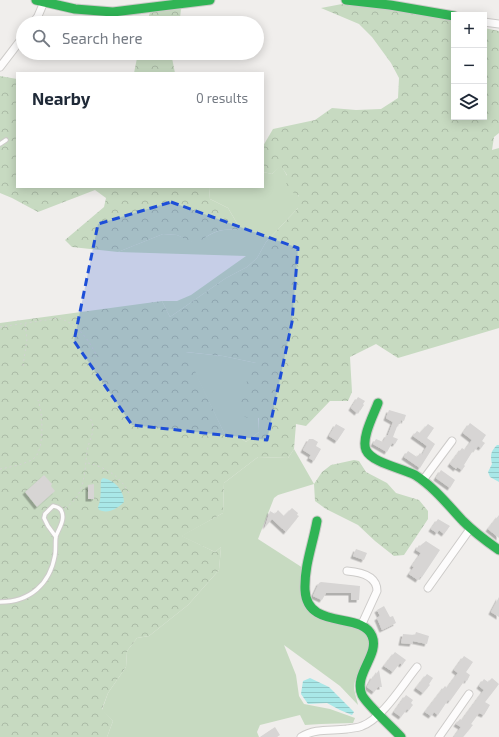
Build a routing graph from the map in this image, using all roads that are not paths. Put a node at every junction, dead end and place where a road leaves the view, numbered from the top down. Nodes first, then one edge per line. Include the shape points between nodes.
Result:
1 (210, 0) edge
2 (346, 0) edge
3 (40, 1) edge
4 (451, 15) edge
5 (38, 16) edge
6 (487, 22) edge
7 (499, 24) edge
8 (16, 46) edge
9 (0, 67) edge
10 (6, 140) dead end
11 (0, 144) edge
12 (378, 403) dead end
13 (452, 441) dead end
14 (423, 480) junction
15 (317, 520) dead end
16 (470, 529) junction
17 (56, 538) junction
18 (499, 550) edge
19 (347, 571) dead end
20 (428, 588) dead end
21 (0, 602) edge
22 (361, 626) junction
23 (416, 667) dead end
24 (469, 694) dead end
25 (379, 715) junction
26 (301, 737) edge
27 (401, 737) edge
28 (439, 737) edge

1 - 3 street via 113,12 74,9
2 - 4 street
3 - 5 street
6 - 7 street
8 - 9 street
10 - 11 lane
12 - 14 street via 365,441 370,456
13 - 14 street
14 - 16 street
15 - 22 street via 306,562 305,593 308,604 323,616
16 - 18 street
16 - 20 street
17 - 17 lane via 63,515 58,507 53,506 44,518
17 - 21 lane via 53,564 36,591 24,598
19 - 22 street via 366,575 377,586
22 - 25 street via 371,634 373,642 361,678 361,692
23 - 25 street
24 - 28 street
25 - 26 street via 362,726 345,730 320,730
25 - 27 street

